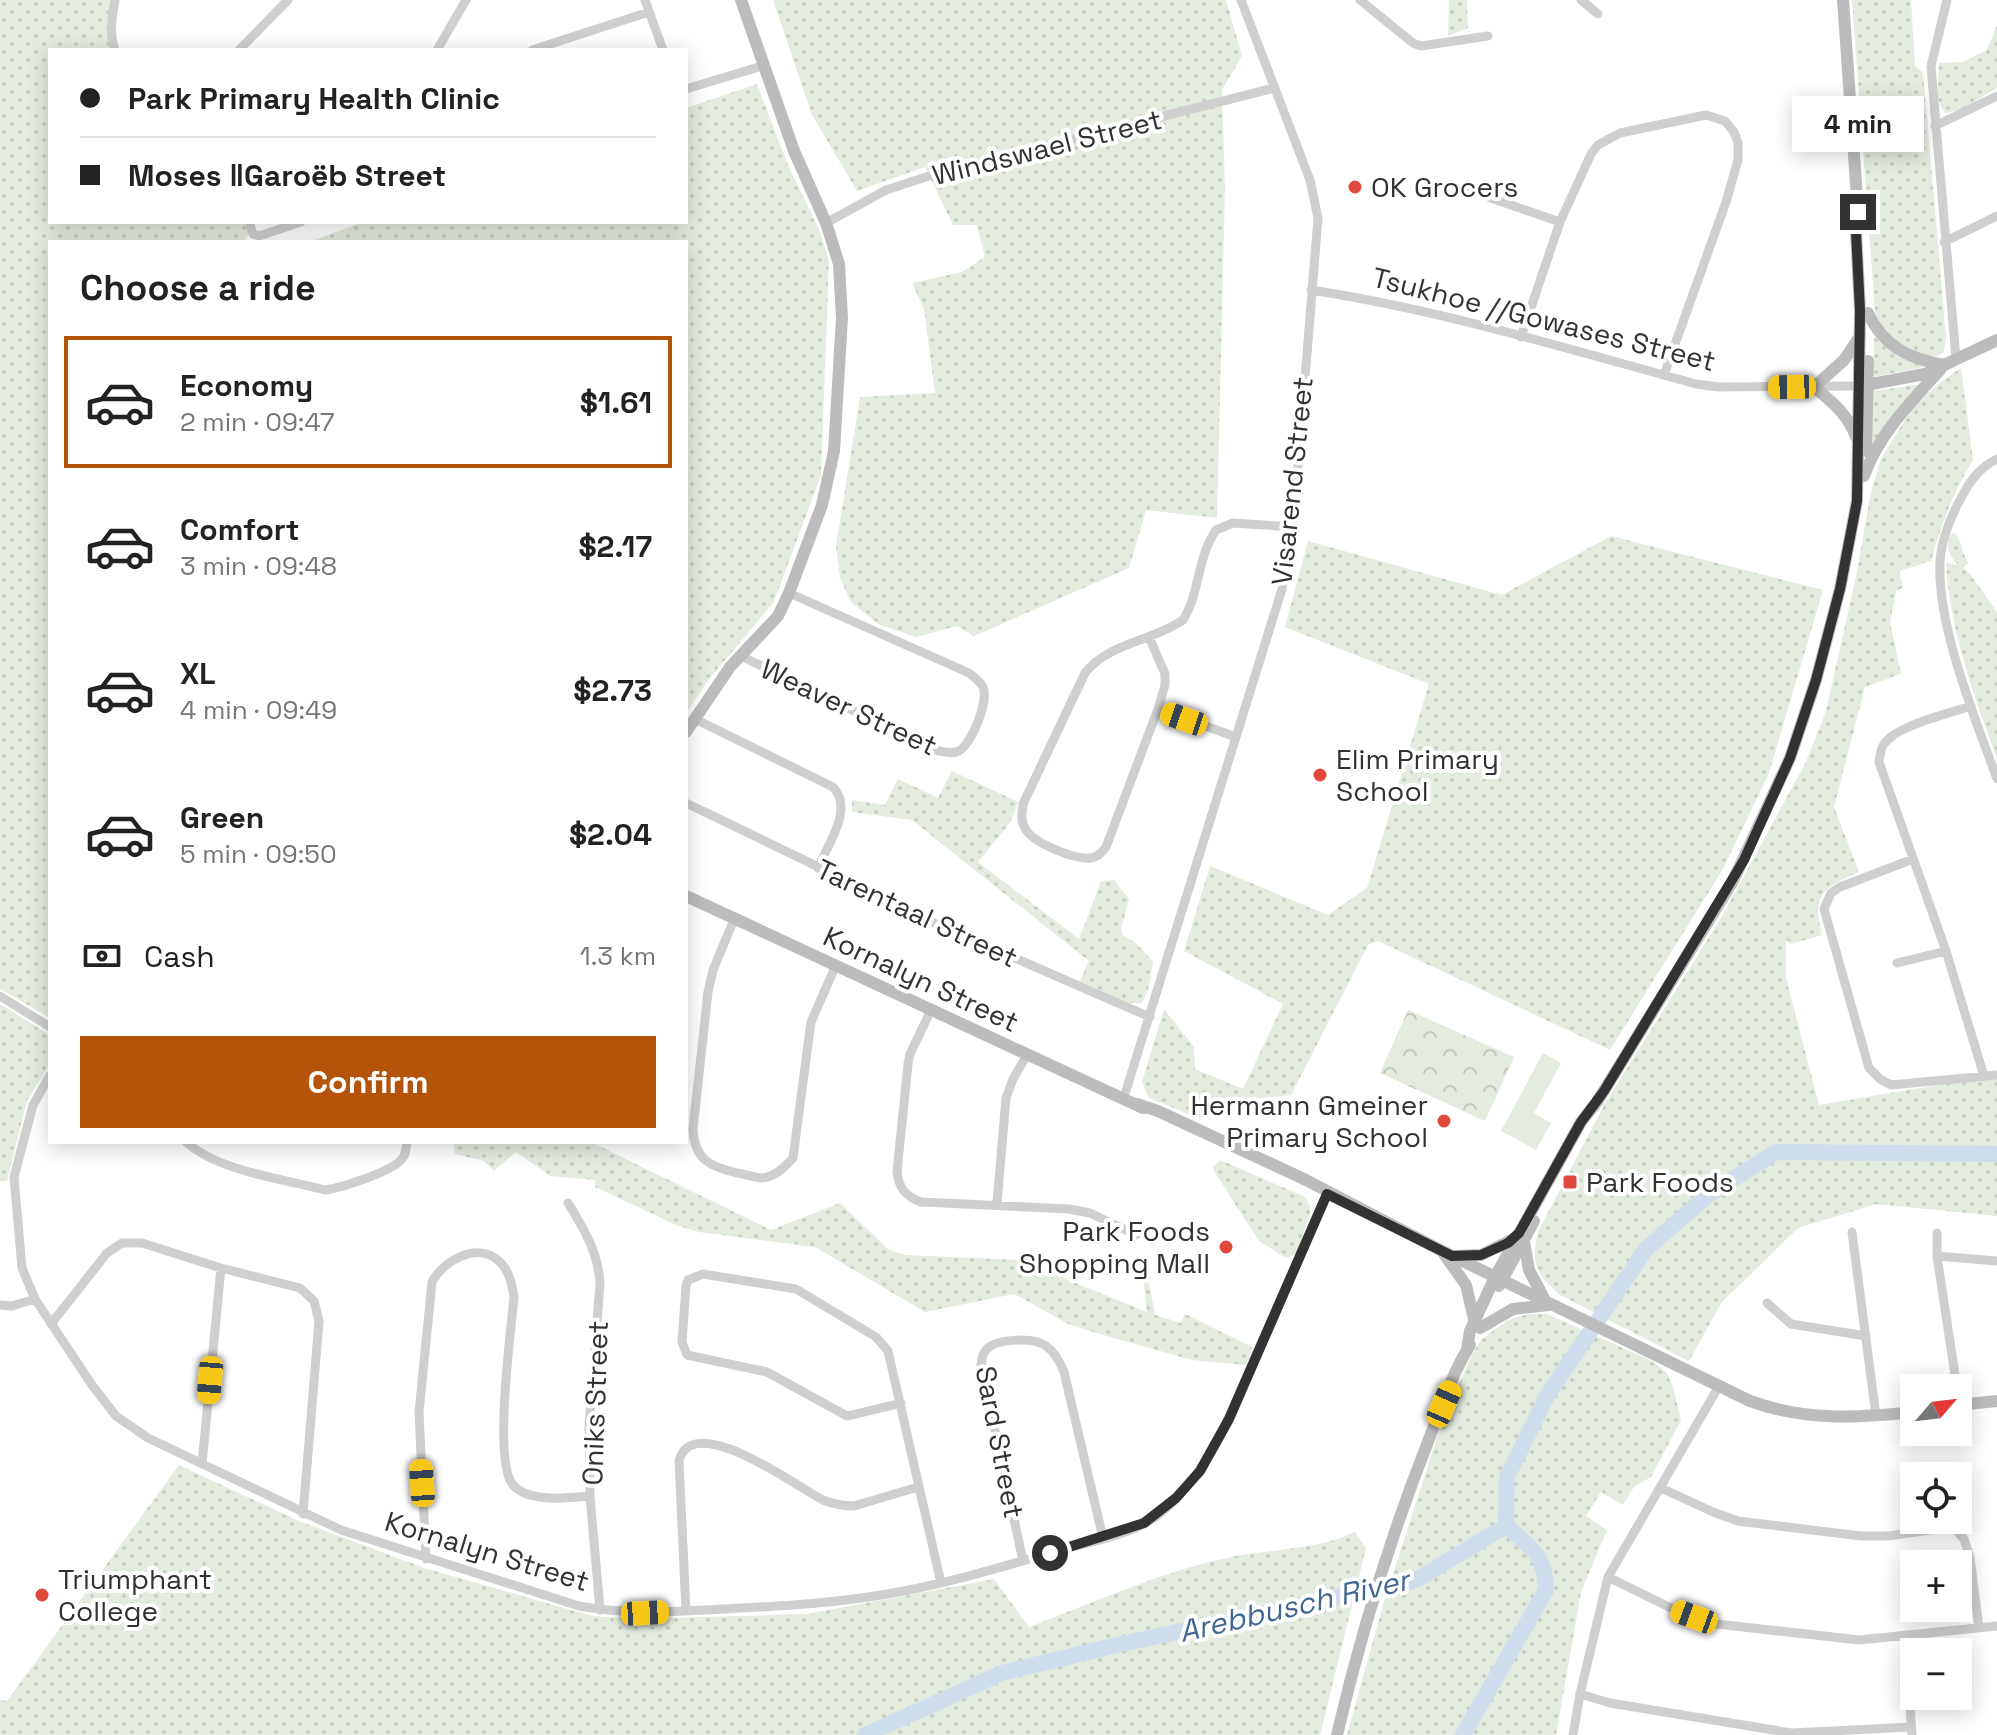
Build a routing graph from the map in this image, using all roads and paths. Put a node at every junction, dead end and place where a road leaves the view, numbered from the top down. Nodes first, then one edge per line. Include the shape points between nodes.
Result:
1 (115, 0) edge
2 (288, 0) edge
3 (466, 0) edge
4 (645, 0) edge
5 (741, 0) edge
6 (1241, 0) edge
7 (1360, 0) edge
8 (1581, 0) edge
9 (1843, 0) edge
10 (1947, 0) edge
11 (649, 12) junction
12 (1598, 14) dead end
13 (1488, 36) dead end
14 (114, 48) edge
15 (241, 48) edge
16 (438, 48) edge
17 (538, 48) edge
18 (662, 48) edge
19 (762, 66) junction
20 (688, 88) edge
21 (1274, 88) junction
22 (1997, 96) edge
23 (1935, 126) junction
24 (1468, 190) dead end
25 (1858, 212) junction
26 (1997, 216) edge
27 (1560, 222) junction
28 (826, 223) junction
29 (249, 224) edge
30 (294, 224) edge
31 (1944, 242) junction
32 (1311, 290) junction
33 (1868, 313) junction
34 (1860, 335) junction
35 (1521, 337) junction
36 (1997, 340) edge
37 (1950, 362) junction
38 (1664, 375) junction
39 (1864, 386) junction
40 (1814, 387) junction
41 (1858, 444) junction
42 (1997, 459) edge
43 (1864, 476) junction
44 (1857, 501) junction
45 (1293, 527) junction
46 (789, 593) junction
47 (1149, 637) junction
48 (741, 656) junction
49 (1971, 706) junction
50 (1158, 709) junction
51 (695, 719) junction
52 (688, 729) edge
53 (1236, 737) junction
54 (1997, 779) edge
55 (688, 804) edge
56 (1913, 859) junction
57 (818, 868) junction
58 (688, 897) edge
59 (735, 917) junction
60 (1946, 951) junction
61 (1897, 963) dead end
62 (836, 965) junction
63 (0, 996) edge
64 (931, 1010) junction
65 (1150, 1017) junction
66 (48, 1026) edge
67 (1027, 1055) junction
68 (1997, 1075) edge
69 (1984, 1076) junction
70 (48, 1079) edge
71 (1124, 1097) junction
72 (188, 1144) edge
73 (407, 1144) edge
74 (1322, 1191) junction
75 (568, 1203) dead end
76 (997, 1203) junction
77 (1852, 1232) dead end
78 (1937, 1233) dead end
79 (1136, 1235) dead end
80 (1522, 1238) junction
81 (1447, 1254) junction
82 (1937, 1256) junction
83 (1997, 1261) edge
84 (221, 1268) junction
85 (1498, 1279) junction
86 (35, 1299) junction
87 (1549, 1303) junction
88 (1767, 1303) dead end
89 (0, 1305) edge
90 (51, 1324) junction
91 (1477, 1325) junction
92 (1866, 1336) junction
93 (1954, 1374) edge
94 (1719, 1386) junction
95 (1972, 1399) edge
96 (1997, 1401) edge
97 (901, 1403) junction
98 (1900, 1413) edge
99 (1876, 1416) junction
100 (202, 1464) junction
101 (918, 1487) junction
102 (1661, 1488) junction
103 (590, 1496) junction
104 (303, 1514) junction
105 (1103, 1538) junction
106 (426, 1559) junction
107 (1023, 1561) junction
108 (1608, 1577) junction
109 (941, 1583) junction
110 (600, 1610) junction
111 (686, 1611) junction
112 (1997, 1626) edge
113 (1979, 1628) junction
114 (1905, 1637) junction
115 (1580, 1694) junction
116 (1911, 1731) edge
117 (1337, 1735) edge
118 (1573, 1735) edge

1 - 14 street
2 - 15 street
3 - 16 street
4 - 11 street
5 - 19 main road
6 - 21 street, Visarend Street
7 - 13 street via 1421,46
8 - 12 street
9 - 25 main road
10 - 23 street via 1931,66
11 - 17 street
11 - 18 street
19 - 20 street
19 - 28 main road
21 - 28 street, Windswael Street via 932,175 886,190
21 - 32 street, Visarend Street via 1315,198
22 - 23 street
23 - 31 street
24 - 27 street
25 - 33 main road
25 - 34 main road
26 - 31 street
27 - 35 street
27 - 38 street via 1591,154 1609,138 1706,115 1725,121 1734,132 1738,160 1726,202
28 - 46 main road via 839,264 842,318 834,451 822,505
29 - 30 street via 256,235
31 - 37 street
32 - 35 street, Tsukhoe //Gowases Street
32 - 45 street, Visarend Street
33 - 37 main road via 1896,350
33 - 39 main road
34 - 39 main road
34 - 40 main road via 1844,360
35 - 38 street, Tsukhoe //Gowases Street
36 - 37 main road, Tsukhoe //Gowases Street
37 - 39 main road, Tsukhoe //Gowases Street via 1913,377
37 - 43 main road via 1891,425
38 - 40 street, Tsukhoe //Gowases Street via 1718,387
39 - 40 street, Tsukhoe //Gowases Street
39 - 41 main road
39 - 43 main road
40 - 41 main road via 1846,416
41 - 44 main road
42 - 49 street via 1977,471 1968,485 1940,558 1945,614
43 - 44 main road
44 - 80 main road via 1827,643 1790,758 1755,839 1581,1122
45 - 47 street via 1233,523 1216,530 1188,612 1176,625
45 - 53 street, Visarend Street via 1282,589
46 - 48 main road via 778,616
46 - 48 street, Weaver Street via 969,673 983,687 985,698 966,743 959,751 934,750
47 - 50 street via 1165,674
47 - 50 street via 1093,662 1085,673 1023,804 1021,818 1032,837 1075,856 1101,853
48 - 51 main road
49 - 54 street
49 - 56 street via 1896,732 1880,751 1879,762
50 - 53 street
51 - 52 main road
51 - 57 street via 840,795 842,812
53 - 65 street, Visarend Street
55 - 57 street, Tarentaal Street
56 - 60 street
56 - 69 street via 1840,887 1826,900 1824,909 1866,1060 1873,1075 1891,1085
57 - 65 street, Tarentaal Street
58 - 59 main road, Kornalyn Street
59 - 62 main road, Kornalyn Street
59 - 62 street via 708,992 693,1129 694,1143 715,1168 762,1178 785,1168 793,1158 811,1022
60 - 61 street
60 - 69 street
62 - 64 main road, Kornalyn Street
63 - 66 street
64 - 67 main road, Kornalyn Street
64 - 76 street via 908,1064 898,1185 921,1202
65 - 71 street, Visarend Street
67 - 71 main road, Kornalyn Street
67 - 76 street via 1006,1098
68 - 69 street
70 - 86 street, Kornalyn Street via 33,1105 14,1177 19,1252
71 - 74 main road, Kornalyn Street
72 - 73 street via 219,1163 325,1190 394,1165
74 - 81 main road, Kornalyn Street
74 - 105 street, Kornalyn Street via 1210,1455 1153,1518
75 - 103 street, Oniks Street via 599,1269
76 - 79 street via 1090,1213
77 - 92 street
78 - 82 street
80 - 81 main road via 1481,1255
80 - 85 main road
80 - 87 main road via 1529,1270
81 - 85 main road, Kornalyn Street
81 - 91 main road via 1466,1285
82 - 83 street
82 - 93 street
84 - 90 street via 142,1243 122,1243 107,1253
84 - 100 street
84 - 104 street via 300,1288 318,1312
85 - 87 main road, Kornalyn Street
85 - 91 main road
86 - 89 street
86 - 90 street, Kornalyn Street
87 - 91 main road via 1513,1309
87 - 94 main road, Kornalyn Street
88 - 92 street via 1791,1324
90 - 100 street, Kornalyn Street via 116,1416
91 - 117 main road via 1413,1480 1377,1585
92 - 99 street
94 - 99 main road, Kornalyn Street via 1793,1413
94 - 102 street
95 - 96 main road
97 - 97 street via 847,1416 767,1372 687,1355 682,1342 688,1280 703,1274 788,1287 807,1295 886,1346
97 - 101 street
98 - 99 main road, Kornalyn Street
100 - 104 street, Kornalyn Street
101 - 109 street
101 - 111 street via 845,1506 823,1500 745,1454 691,1445 679,1461
102 - 108 street
102 - 113 street via 1749,1522 1861,1536 1956,1530 1970,1557
103 - 106 street via 545,1498 522,1491 508,1476 504,1419 511,1283 489,1254 458,1258 432,1282 419,1412
103 - 110 street, Oniks Street
104 - 106 street, Kornalyn Street
105 - 107 street, Kornalyn Street
105 - 107 street, Sard Street via 1058,1359 1035,1340 991,1345 981,1365
106 - 110 street, Kornalyn Street
107 - 109 street, Kornalyn Street
108 - 114 street via 1717,1624 1859,1640
108 - 115 street
109 - 111 street, Kornalyn Street via 802,1605
110 - 111 street, Kornalyn Street
112 - 113 street
113 - 114 street
114 - 116 street
115 - 116 street via 1791,1733
115 - 118 street

